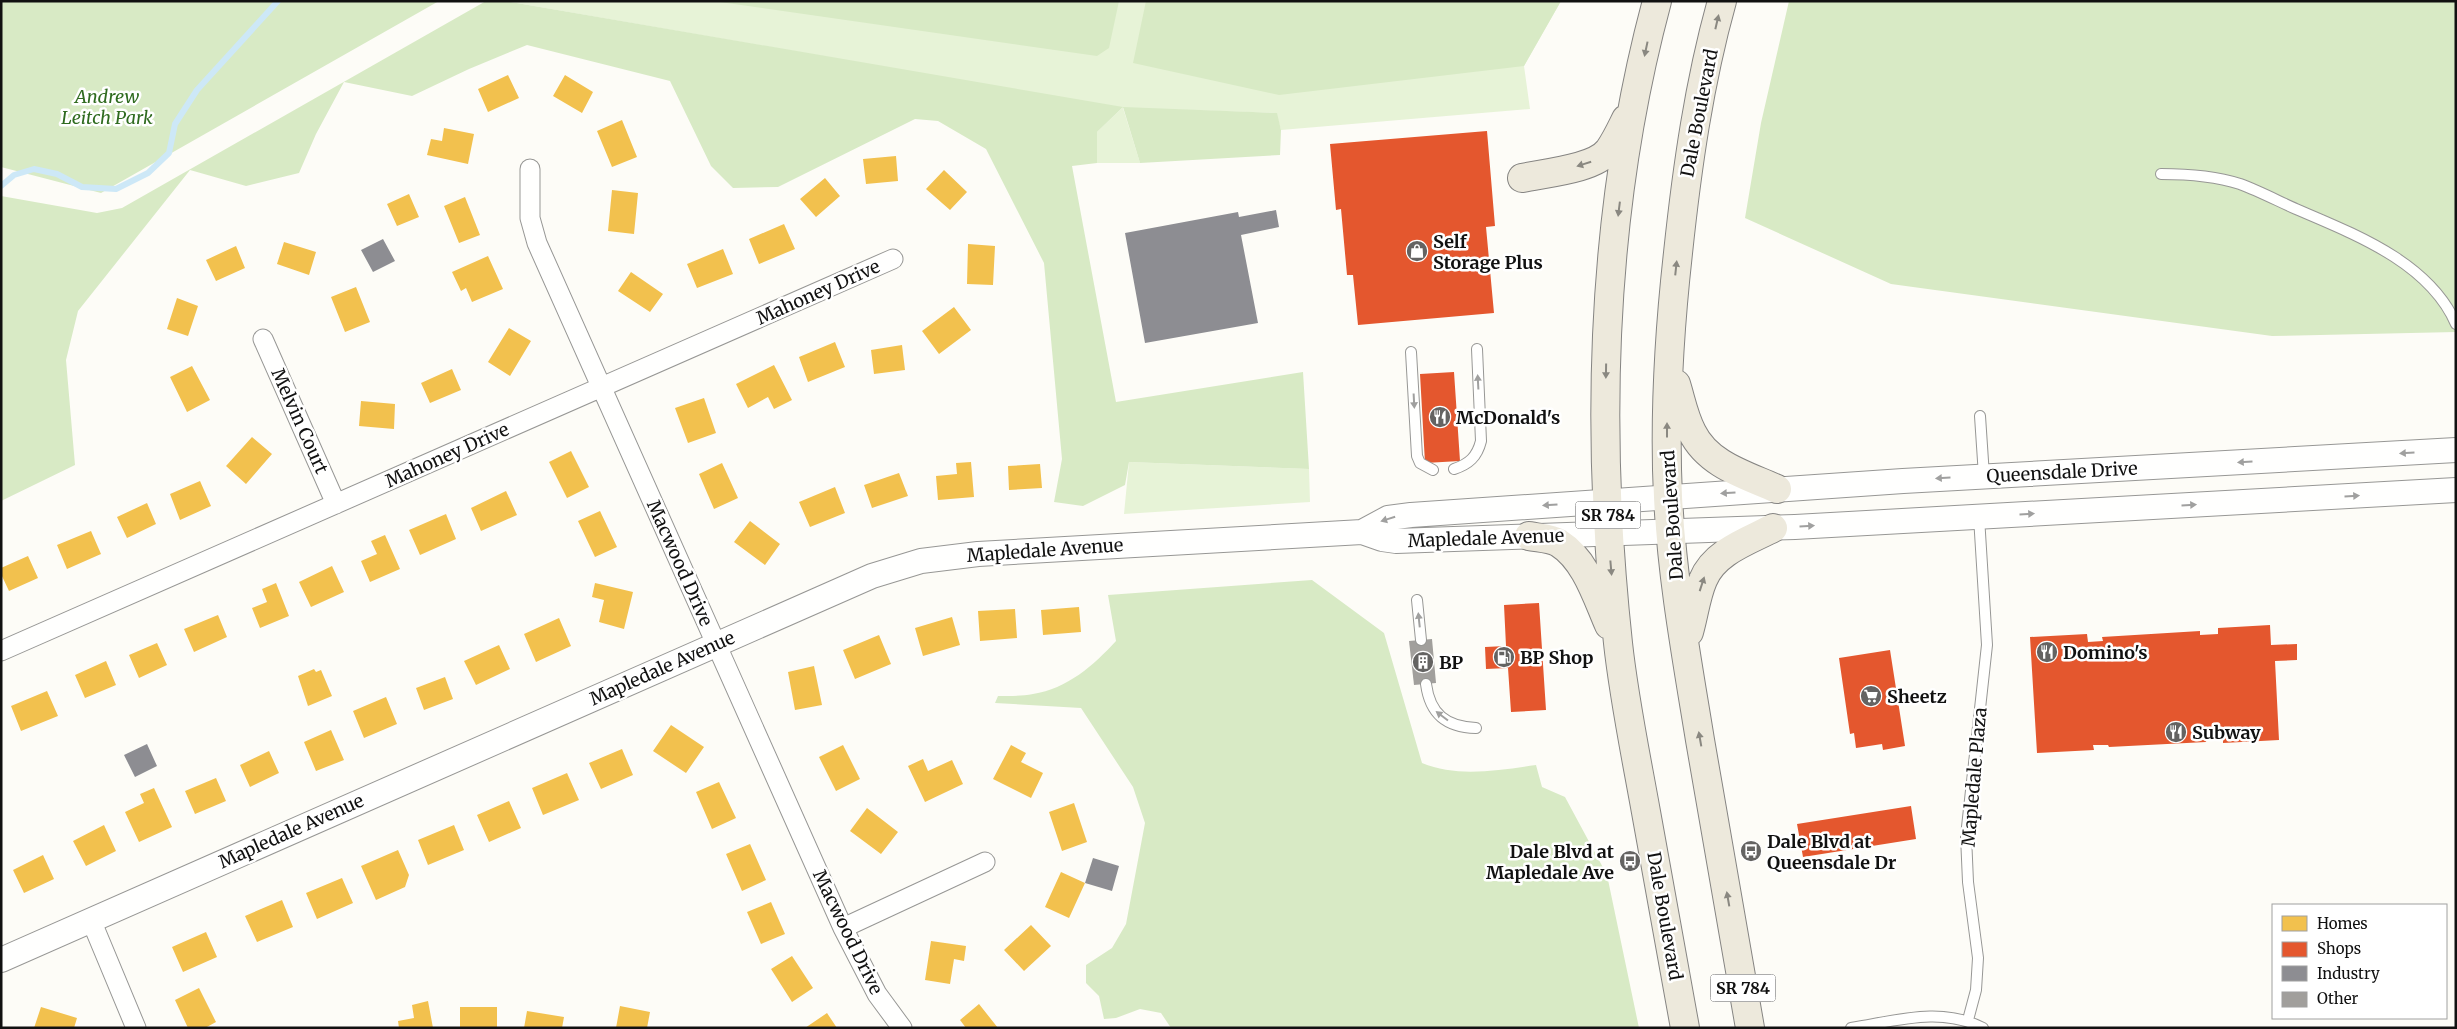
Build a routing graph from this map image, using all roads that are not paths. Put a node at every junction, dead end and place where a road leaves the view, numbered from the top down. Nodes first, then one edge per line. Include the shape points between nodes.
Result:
1 (1657, 1) edge
2 (1722, 1) edge
3 (1635, 102) junction
4 (530, 170) dead end
5 (2161, 174) dead end
6 (1522, 178) dead end
7 (893, 259) dead end
8 (2456, 324) edge
9 (263, 339) dead end
10 (1477, 349) dead end
11 (1411, 352) dead end
12 (1669, 359) junction
13 (601, 388) junction
14 (1980, 416) dead end
15 (2456, 450) edge
16 (1454, 469) dead end
17 (1432, 470) dead end
18 (1984, 476) junction
19 (1777, 489) junction
20 (2456, 490) edge
21 (1668, 497) junction
22 (1607, 501) junction
23 (336, 504) junction
24 (1978, 516) junction
25 (1773, 528) junction
26 (1671, 531) junction
27 (1362, 532) junction
28 (1608, 533) junction
29 (1529, 536) junction
30 (1417, 600) dead end
31 (1421, 640) dead end
32 (716, 644) junction
33 (1618, 645) junction
34 (1686, 648) junction
35 (1, 651) edge
36 (1426, 684) dead end
37 (1476, 728) dead end
38 (985, 862) dead end
39 (91, 920) junction
40 (843, 928) junction
41 (1, 960) edge
42 (1968, 1020) junction
43 (136, 1028) edge
44 (902, 1028) edge
45 (1685, 1028) edge
46 (1750, 1028) edge
47 (1851, 1028) edge
48 (1983, 1028) edge

1 -> 3 main road, Dale Boulevard / SR 784
12 -> 2 main road, Dale Boulevard / SR 784 via 1686,175
3 -> 6 main road via 1609,150 1600,158 1576,167
3 -> 22 main road, Dale Boulevard / SR 784 via 1620,194 1609,313 1605,418
4 - 13 street, Macwood Drive via 530,218 537,243
5 - 8 lane via 2240,184 2345,230 2384,251 2420,277 2438,294
7 - 13 street, Mahoney Drive
9 - 23 street, Melvin Court
16 -> 10 lane via 1476,455 1481,441
11 -> 17 lane via 1417,456
12 - 19 main road via 1687,421 1703,448 1727,467
21 -> 12 main road, Dale Boulevard / SR 784
13 - 23 street, Mahoney Drive
13 - 32 street, Macwood Drive
14 - 18 lane
15 -> 18 street, Queensdale Drive
18 -> 19 street, Queensdale Drive
19 -> 21 street, Queensdale Drive
24 -> 20 street
21 - 22 street, Mapledale Avenue
21 - 26 main road, Dale Boulevard / SR 784
22 -> 27 street, Mapledale Avenue via 1397,516 1380,521
22 - 28 main road, Dale Boulevard / SR 784
23 - 35 street, Mahoney Drive
25 -> 24 street
24 - 42 lane, Mapledale Plaza via 1987,645 1966,836 1968,882 1978,958 1976,990
25 - 26 street
34 -> 25 main road via 1707,571 1727,552
26 - 28 street, Mapledale Avenue
26 - 34 main road, Dale Boulevard / SR 784
27 - 29 street, Mapledale Avenue via 1396,541
27 - 32 street, Mapledale Avenue via 1032,550 921,561 872,576
28 - 29 street, Mapledale Avenue
28 -> 33 main road, Dale Boulevard / SR 784
29 - 33 main road via 1559,544 1578,563 1595,592
31 -> 30 lane
32 - 39 street, Mapledale Avenue
32 - 40 street, Macwood Drive
33 - 45 main road, Dale Boulevard / SR 784
46 -> 34 main road, Dale Boulevard / SR 784
37 -> 36 lane via 1462,727 1441,718 1429,703
38 - 40 street
39 - 41 street, Mapledale Avenue
39 - 43 street
40 - 44 street, Macwood Drive via 877,994
42 - 47 lane via 1929,1016
42 - 48 lane

